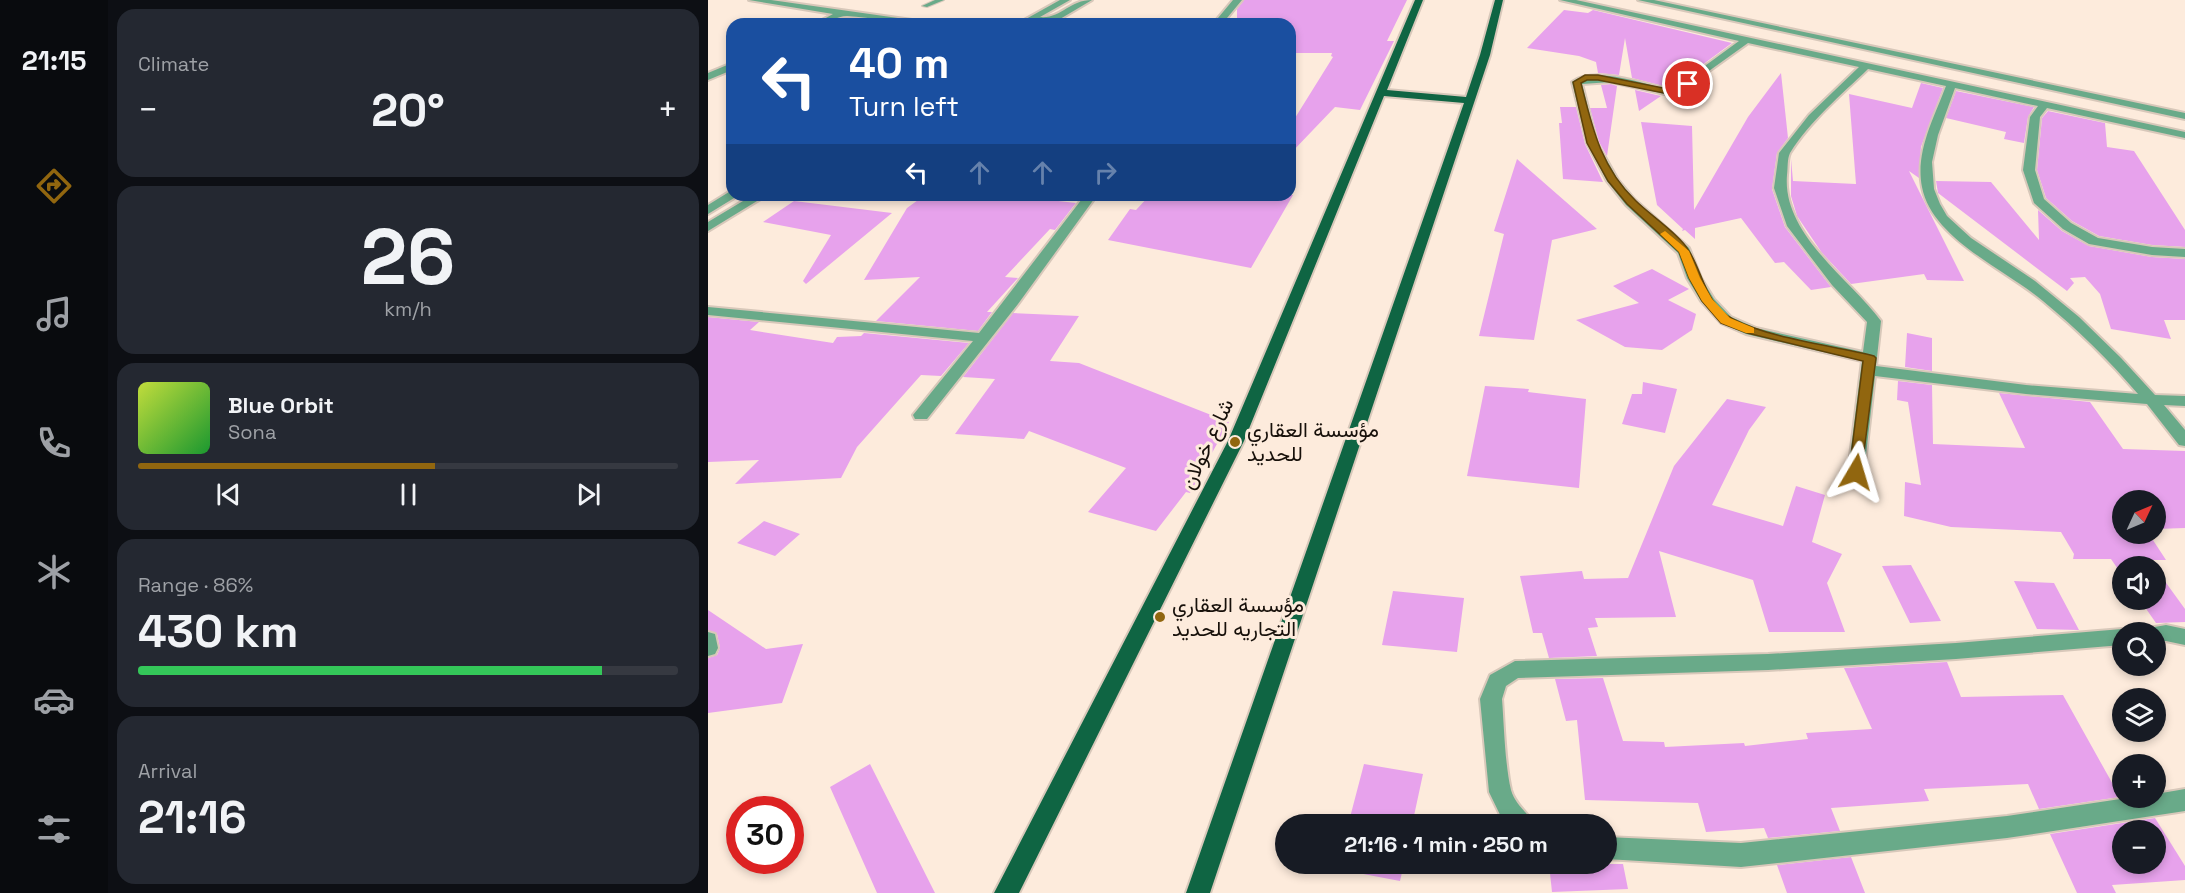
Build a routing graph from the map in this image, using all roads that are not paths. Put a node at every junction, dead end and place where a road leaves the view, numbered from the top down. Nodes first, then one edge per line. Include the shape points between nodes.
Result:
1 (753, 0) edge
2 (941, 0) edge
3 (1066, 0) edge
4 (1089, 0) edge
5 (1238, 0) edge
6 (1419, 0) edge
7 (1499, 0) edge
8 (1564, 0) edge
9 (1642, 0) edge
10 (925, 6) dead end
11 (842, 13) junction
12 (832, 18) edge
13 (877, 18) edge
14 (1032, 18) edge
15 (1055, 18) edge
16 (1222, 18) edge
17 (1746, 39) junction
18 (1866, 65) junction
19 (726, 69) edge
20 (708, 77) edge
21 (1952, 84) junction
22 (1379, 92) junction
23 (1469, 100) junction
24 (2045, 104) junction
25 (2185, 116) edge
26 (2185, 135) edge
27 (726, 199) edge
28 (751, 201) edge
29 (1087, 201) edge
30 (708, 210) edge
31 (708, 227) edge
32 (2185, 253) edge
33 (708, 311) edge
34 (984, 338) junction
35 (1869, 364) junction
36 (2152, 400) junction
37 (2185, 401) edge
38 (921, 415) dead end
39 (2185, 441) edge
40 (1856, 472) dead end
41 (2166, 633) edge
42 (2185, 637) edge
43 (2112, 638) edge
44 (708, 640) edge
45 (708, 648) edge
46 (2185, 800) edge
47 (1511, 814) edge
48 (1617, 849) edge
49 (1006, 893) edge
50 (1198, 893) edge

1 - 11 street
2 - 10 lane
3 - 14 street
4 - 15 street
5 - 16 street
6 - 22 main road, شارع خولان
7 - 23 main road
8 - 17 street
9 - 25 street
11 - 12 street
11 - 13 street
17 - 18 street
17 - 35 street via 1674,93 1598,77 1577,82 1592,143 1630,202 1684,251 1694,278 1726,320 1751,331
18 - 21 street
18 - 35 street via 1813,117 1784,155 1780,188 1791,223 1837,282 1874,321
19 - 20 street
21 - 24 street
21 - 36 street via 1927,152 1928,188 1940,217 1976,248 2055,304
22 - 23 main road
22 - 49 main road, شارع خولان via 1236,441
23 - 50 main road
24 - 26 street
24 - 32 street via 2035,117 2029,170 2038,200 2067,226 2094,241
27 - 30 street
28 - 31 street
29 - 34 street
33 - 34 street
34 - 38 street
35 - 36 street via 1963,384
35 - 40 street
36 - 37 street
36 - 39 street
41 - 42 street
43 - 47 street via 1768,662 1515,670 1497,681 1491,699 1500,792
44 - 45 street
46 - 48 street via 2007,827 1741,855

